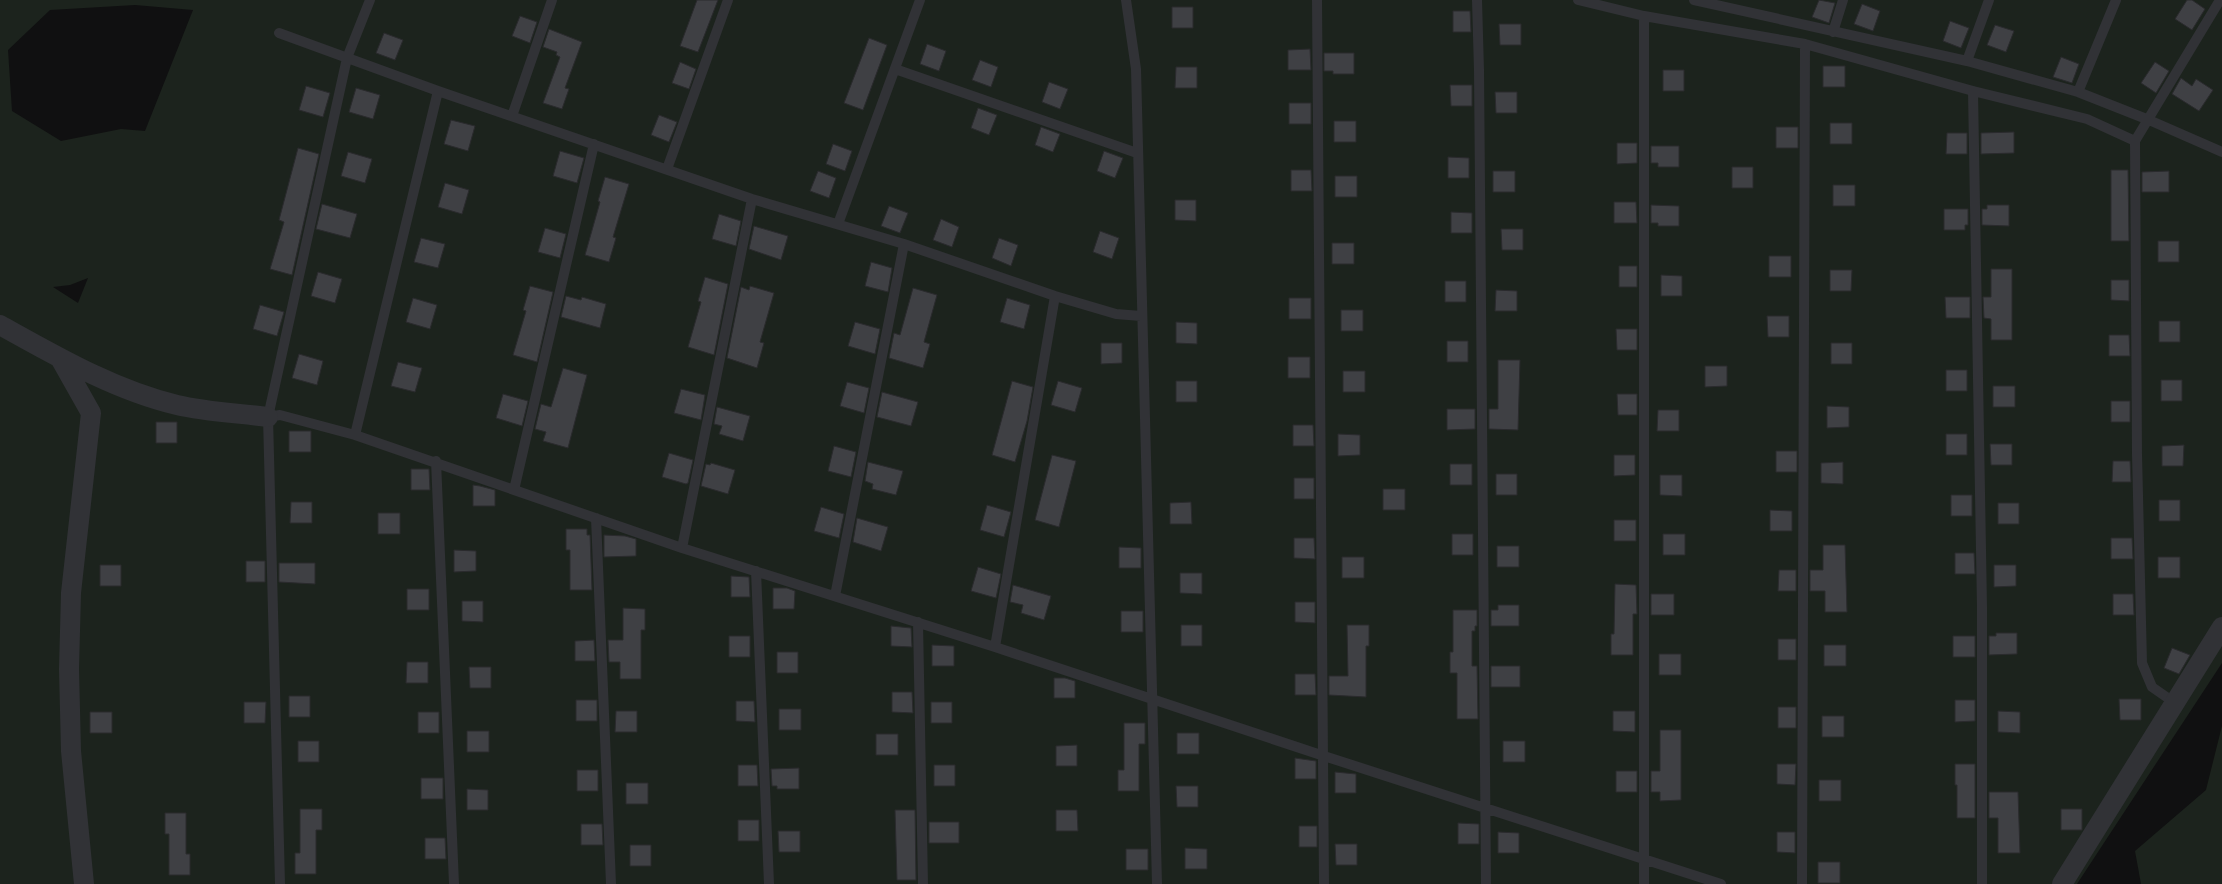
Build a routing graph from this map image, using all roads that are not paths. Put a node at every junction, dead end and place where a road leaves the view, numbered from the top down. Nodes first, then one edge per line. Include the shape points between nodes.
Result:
1 (370, 0) edge
2 (552, 0) edge
3 (728, 0) edge
4 (920, 0) edge
5 (1126, 0) edge
6 (1317, 0) edge
7 (1476, 0) edge
8 (1578, 0) edge
9 (1694, 0) edge
10 (1843, 0) edge
11 (1989, 0) edge
12 (2116, 0) edge
13 (2220, 0) edge
14 (1644, 16) junction
15 (1833, 32) junction
16 (279, 33) dead end
17 (1805, 44) junction
18 (348, 58) junction
19 (1967, 61) junction
20 (895, 69) junction
21 (438, 91) junction
22 (1973, 91) junction
23 (2078, 92) junction
24 (512, 116) junction
25 (2149, 120) junction
26 (2135, 141) junction
27 (594, 144) junction
28 (2222, 152) edge
29 (1137, 153) junction
30 (667, 169) junction
31 (752, 200) junction
32 (838, 224) junction
33 (904, 244) junction
34 (1055, 296) junction
35 (1141, 316) junction
36 (0, 325) edge
37 (60, 358) junction
38 (268, 417) junction
39 (355, 435) junction
40 (436, 462) junction
41 (514, 490) junction
42 (596, 518) junction
43 (682, 548) junction
44 (756, 571) junction
45 (834, 596) junction
46 (918, 622) junction
47 (2222, 627) edge
48 (996, 647) junction
49 (1152, 698) junction
50 (2175, 703) junction
51 (1324, 756) junction
52 (1486, 808) junction
53 (1643, 858) junction
54 (84, 884) edge
55 (280, 884) edge
56 (454, 884) edge
57 (610, 884) edge
58 (768, 884) edge
59 (923, 884) edge
60 (1157, 884) edge
61 (1324, 884) edge
62 (1486, 884) edge
63 (1644, 884) edge
64 (1721, 884) edge
65 (1802, 884) edge
66 (1982, 884) edge
67 (2062, 884) edge

1 - 18 lane
2 - 24 lane
3 - 30 lane
4 - 20 lane
5 - 29 lane via 1136,69
6 - 51 lane
7 - 52 lane
8 - 14 lane
9 - 15 lane
10 - 15 lane
11 - 19 lane
12 - 23 lane
13 - 25 lane
14 - 17 lane
14 - 53 lane
15 - 19 lane
16 - 18 lane
17 - 22 lane
17 - 65 lane
18 - 21 lane
18 - 38 lane
19 - 23 lane
20 - 29 lane
20 - 32 lane
21 - 24 lane
21 - 39 lane
22 - 26 lane via 2087,119
22 - 66 lane via 1982,607
23 - 25 lane
24 - 27 lane
25 - 26 lane
25 - 28 lane
26 - 50 lane via 2142,663 2152,688
27 - 30 lane
27 - 41 lane
29 - 35 lane
30 - 31 lane
31 - 32 lane
31 - 43 lane
32 - 33 lane
33 - 34 lane
33 - 45 lane
34 - 35 lane via 1116,314
34 - 48 lane
35 - 49 lane
36 - 37 street
37 - 38 street via 129,390 178,406
37 - 54 street via 90,413 71,594 69,669 71,751
38 - 39 lane via 280,415
38 - 55 lane
39 - 40 lane
40 - 41 lane
40 - 56 lane
41 - 42 lane
42 - 43 lane
42 - 57 lane
43 - 44 lane
44 - 45 lane
44 - 58 lane
45 - 46 lane
46 - 48 lane
46 - 59 lane
47 - 50 street
48 - 49 lane
49 - 51 lane
49 - 60 lane
50 - 67 street
51 - 52 lane
51 - 61 lane
52 - 53 lane
52 - 62 lane
53 - 63 lane
53 - 64 lane

